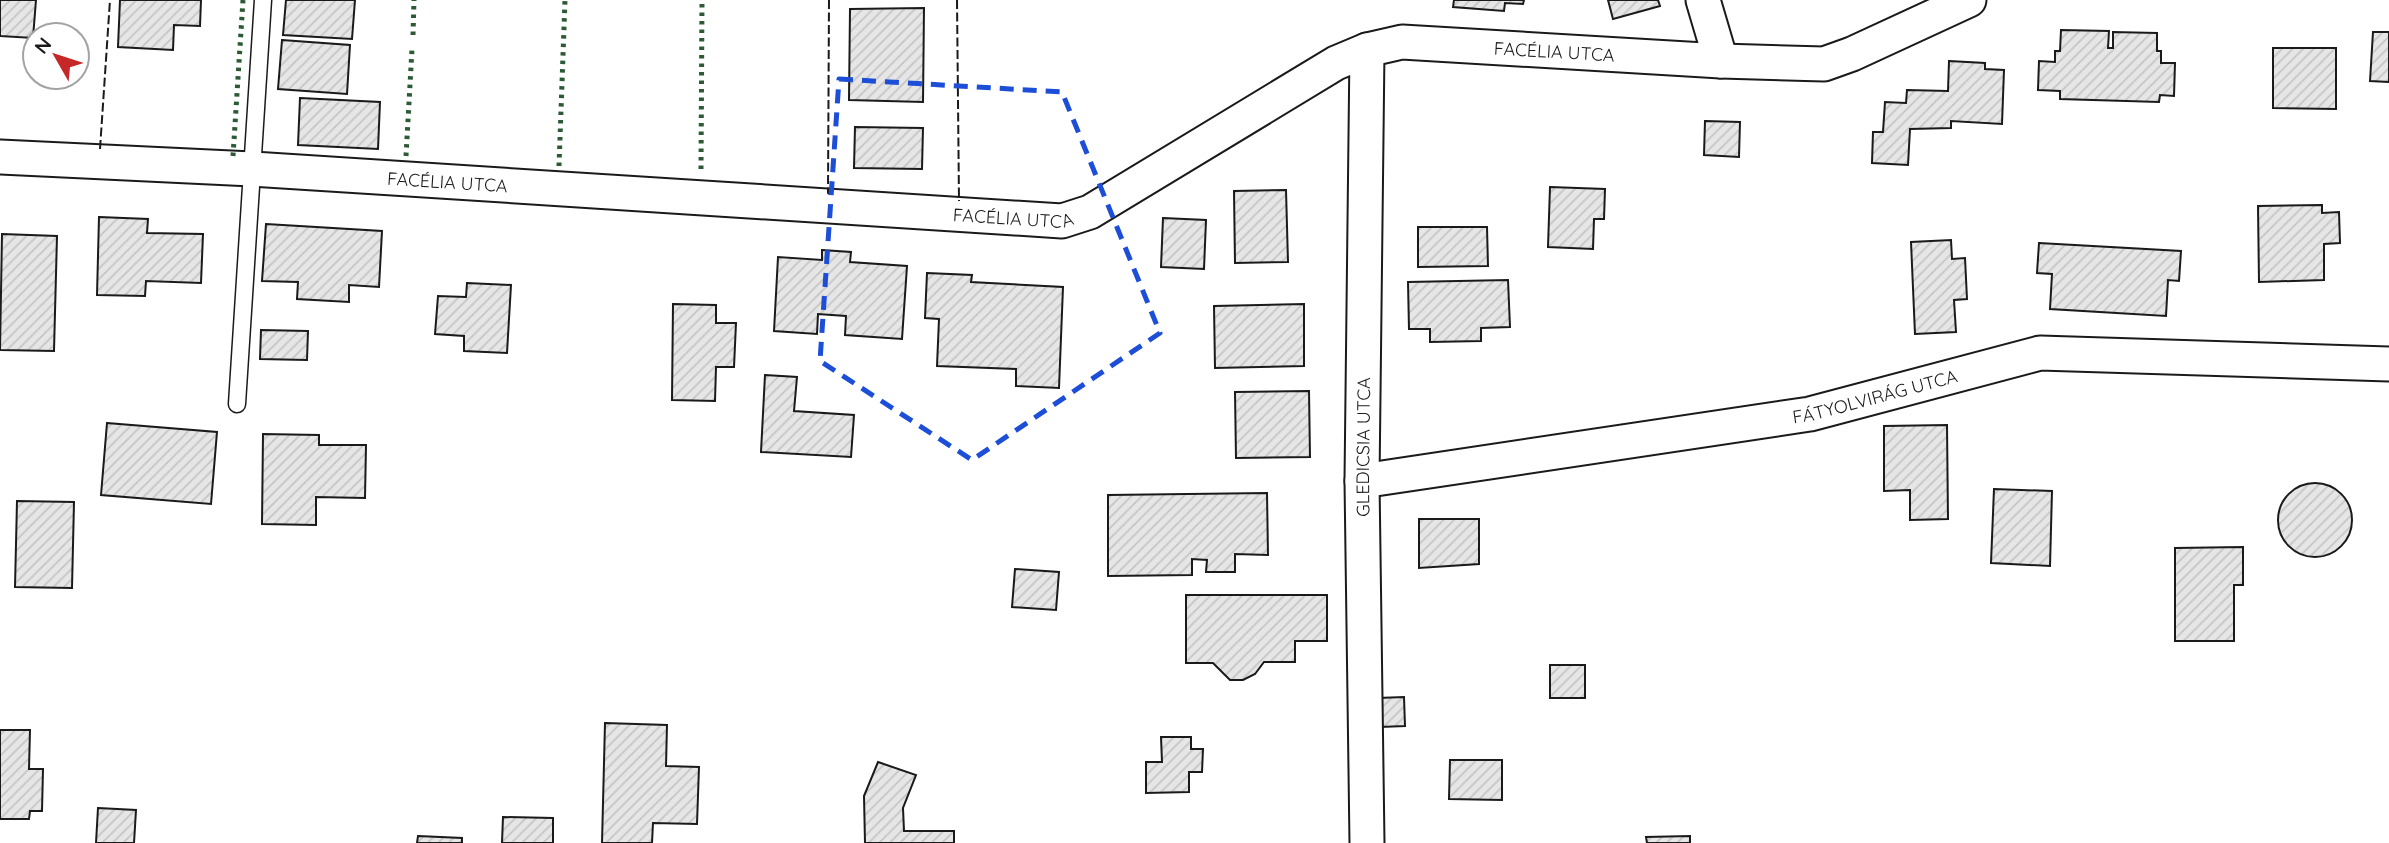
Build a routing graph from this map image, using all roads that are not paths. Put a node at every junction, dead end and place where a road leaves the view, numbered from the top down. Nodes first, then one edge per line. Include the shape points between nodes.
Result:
1 (263, 0) edge
2 (1703, 0) edge
3 (1969, 0) edge
4 (1367, 51) junction
5 (1721, 61) junction
6 (0, 157) edge
7 (252, 169) junction
8 (2389, 364) edge
9 (237, 404) dead end
10 (1362, 481) junction
11 (1367, 843) edge

1 - 7 lane
2 - 5 street
3 - 5 street, FACÉLIA UTCA via 1824,64
4 - 5 street, FACÉLIA UTCA via 1402,42
4 - 7 street, FACÉLIA UTCA via 1336,63 1090,212 1062,221
4 - 10 street, GLEDICSIA UTCA
6 - 7 street, FACÉLIA UTCA
7 - 9 lane
8 - 10 street, FÁTYOLVIRÁG UTCA via 2040,353 1810,414
10 - 11 street, GLEDICSIA UTCA

